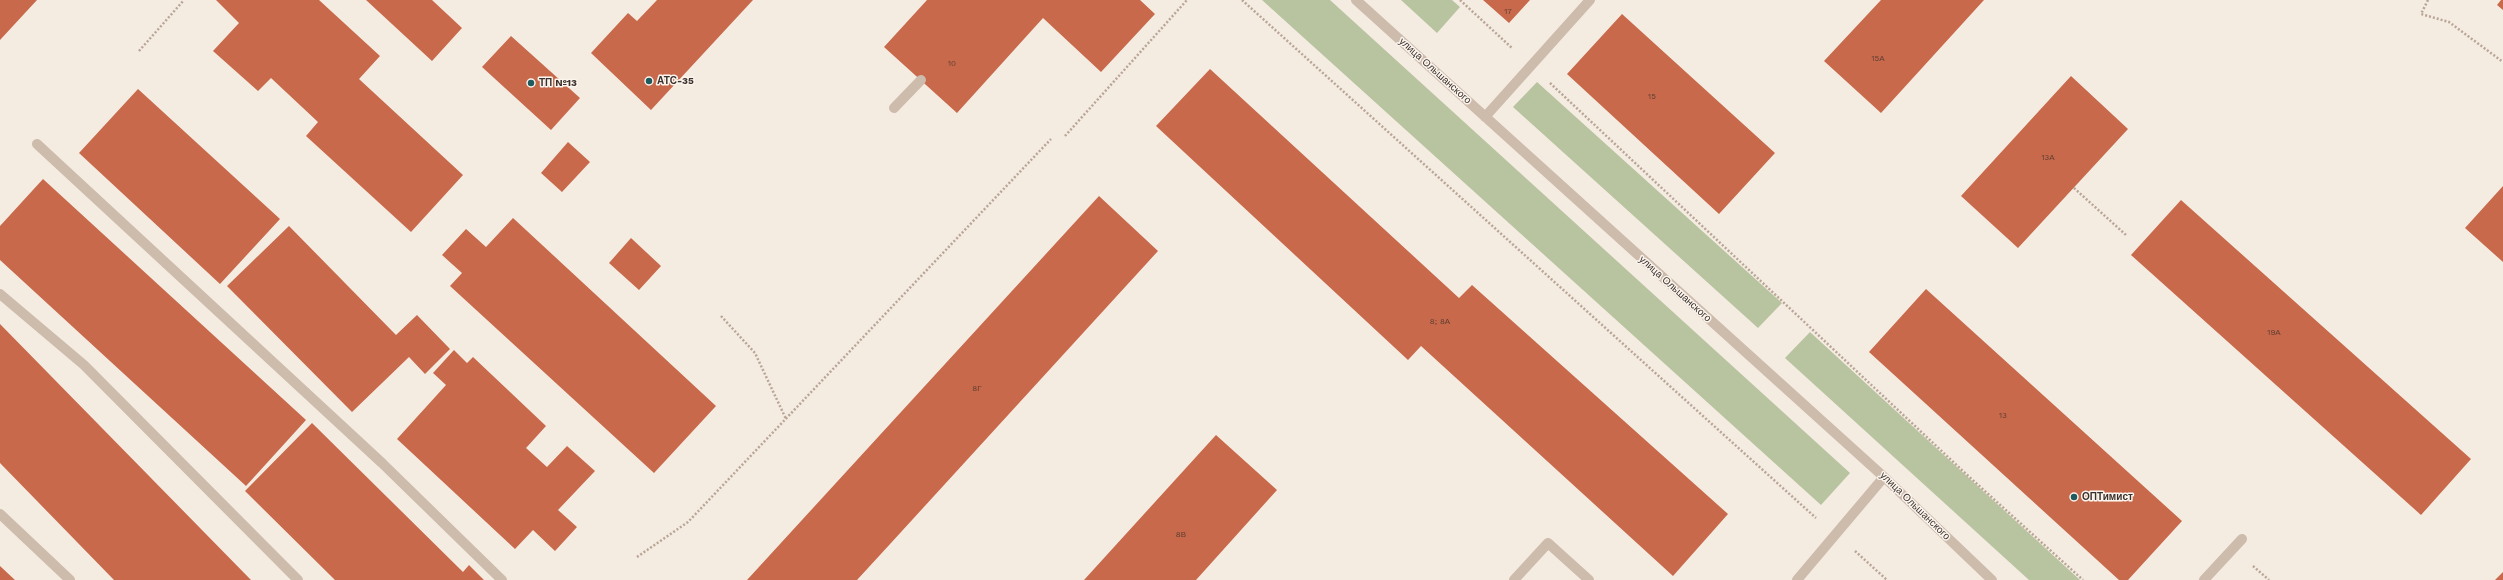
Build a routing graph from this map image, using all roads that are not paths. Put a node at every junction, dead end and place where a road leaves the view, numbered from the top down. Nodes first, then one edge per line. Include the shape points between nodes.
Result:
1 (1356, 0) edge
2 (1590, 0) edge
3 (920, 80) dead end
4 (894, 108) dead end
5 (1485, 117) junction
6 (37, 144) dead end
7 (0, 294) edge
8 (1884, 477) junction
9 (0, 514) edge
10 (2242, 539) dead end
11 (70, 580) edge
12 (298, 580) edge
13 (502, 580) edge
14 (1514, 580) edge
15 (1589, 580) edge
16 (1797, 580) edge
17 (1992, 580) edge
18 (2204, 580) edge

1 - 5 street, улица Ольшанского
2 - 5 street
3 - 4 street
5 - 8 street, улица Ольшанского
6 - 13 street via 382,463
7 - 12 street via 84,365
8 - 16 street
8 - 17 street, улица Ольшанского
9 - 11 street
10 - 18 street
14 - 15 street via 1548,543

